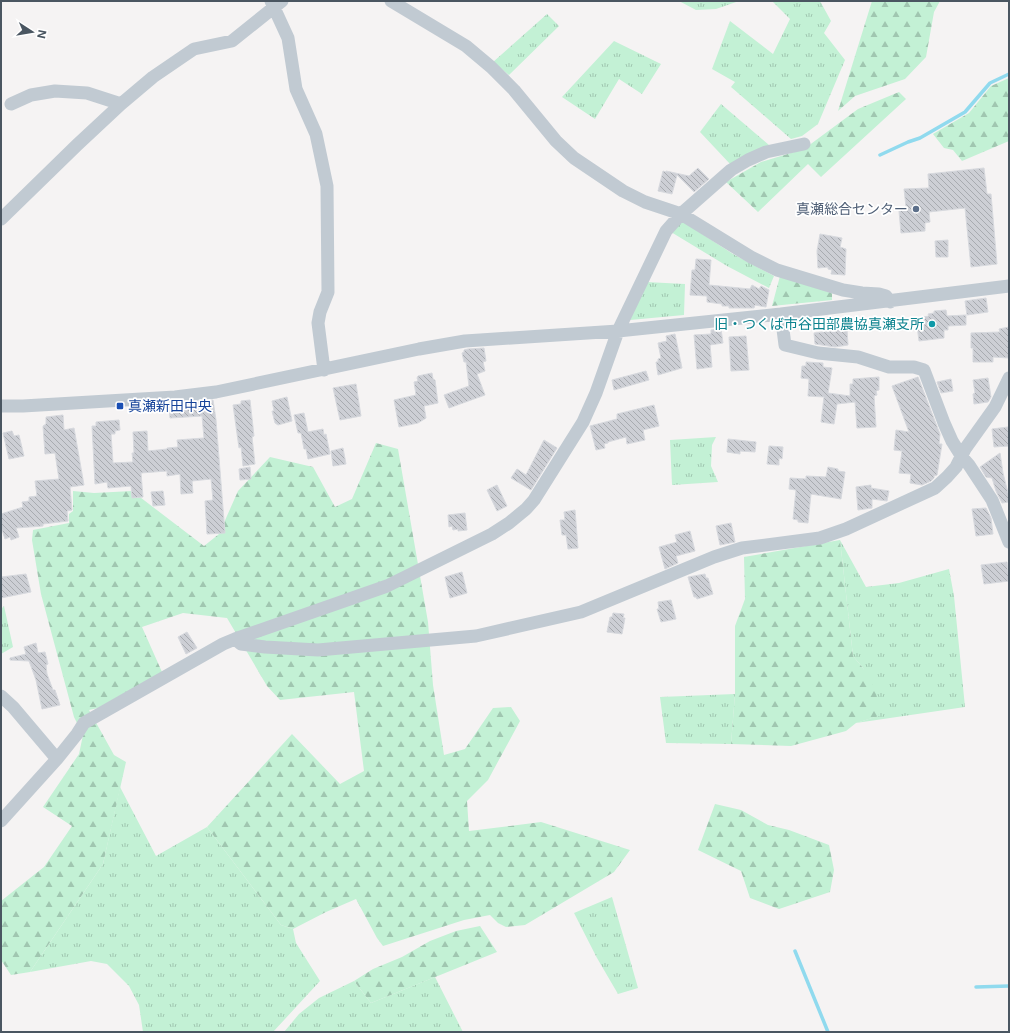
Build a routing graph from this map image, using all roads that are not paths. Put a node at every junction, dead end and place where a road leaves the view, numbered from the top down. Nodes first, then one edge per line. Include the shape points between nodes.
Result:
1 (390, 1) edge
2 (276, 3) edge
3 (11, 104) dead end
4 (121, 104) junction
5 (804, 144) dead end
6 (681, 214) junction
7 (1, 219) edge
8 (1009, 286) edge
9 (890, 302) junction
10 (781, 314) junction
11 (618, 331) junction
12 (324, 370) junction
13 (1009, 378) edge
14 (1, 406) edge
15 (962, 457) junction
16 (1009, 542) edge
17 (235, 639) junction
18 (1, 696) edge
19 (57, 759) junction
20 (1, 821) edge

1 - 6 street via 466,46 491,67 514,90 556,141 588,169 622,191
2 - 4 street via 232,41 194,50
2 - 12 street via 288,38 296,88 316,134 327,186 328,292 318,323
3 - 4 street via 31,95 55,91 87,93
4 - 7 street
5 - 6 street via 766,152 748,160 731,170
6 - 9 street via 777,270 843,290 879,294 886,296
6 - 11 street via 666,231
8 - 9 street
9 - 10 street
10 - 11 street
10 - 15 street via 785,344 818,353 858,357 889,367 914,367 924,370 944,423
11 - 12 street via 466,341
11 - 17 street via 583,422 534,500 510,524 387,586
12 - 14 street via 216,392
13 - 15 street via 996,407 965,449
15 - 16 street via 992,500
15 - 17 street via 935,488 846,529 820,538 742,548 581,612 476,636 318,650 241,644
17 - 19 street via 84,723
18 - 19 street
19 - 20 street

